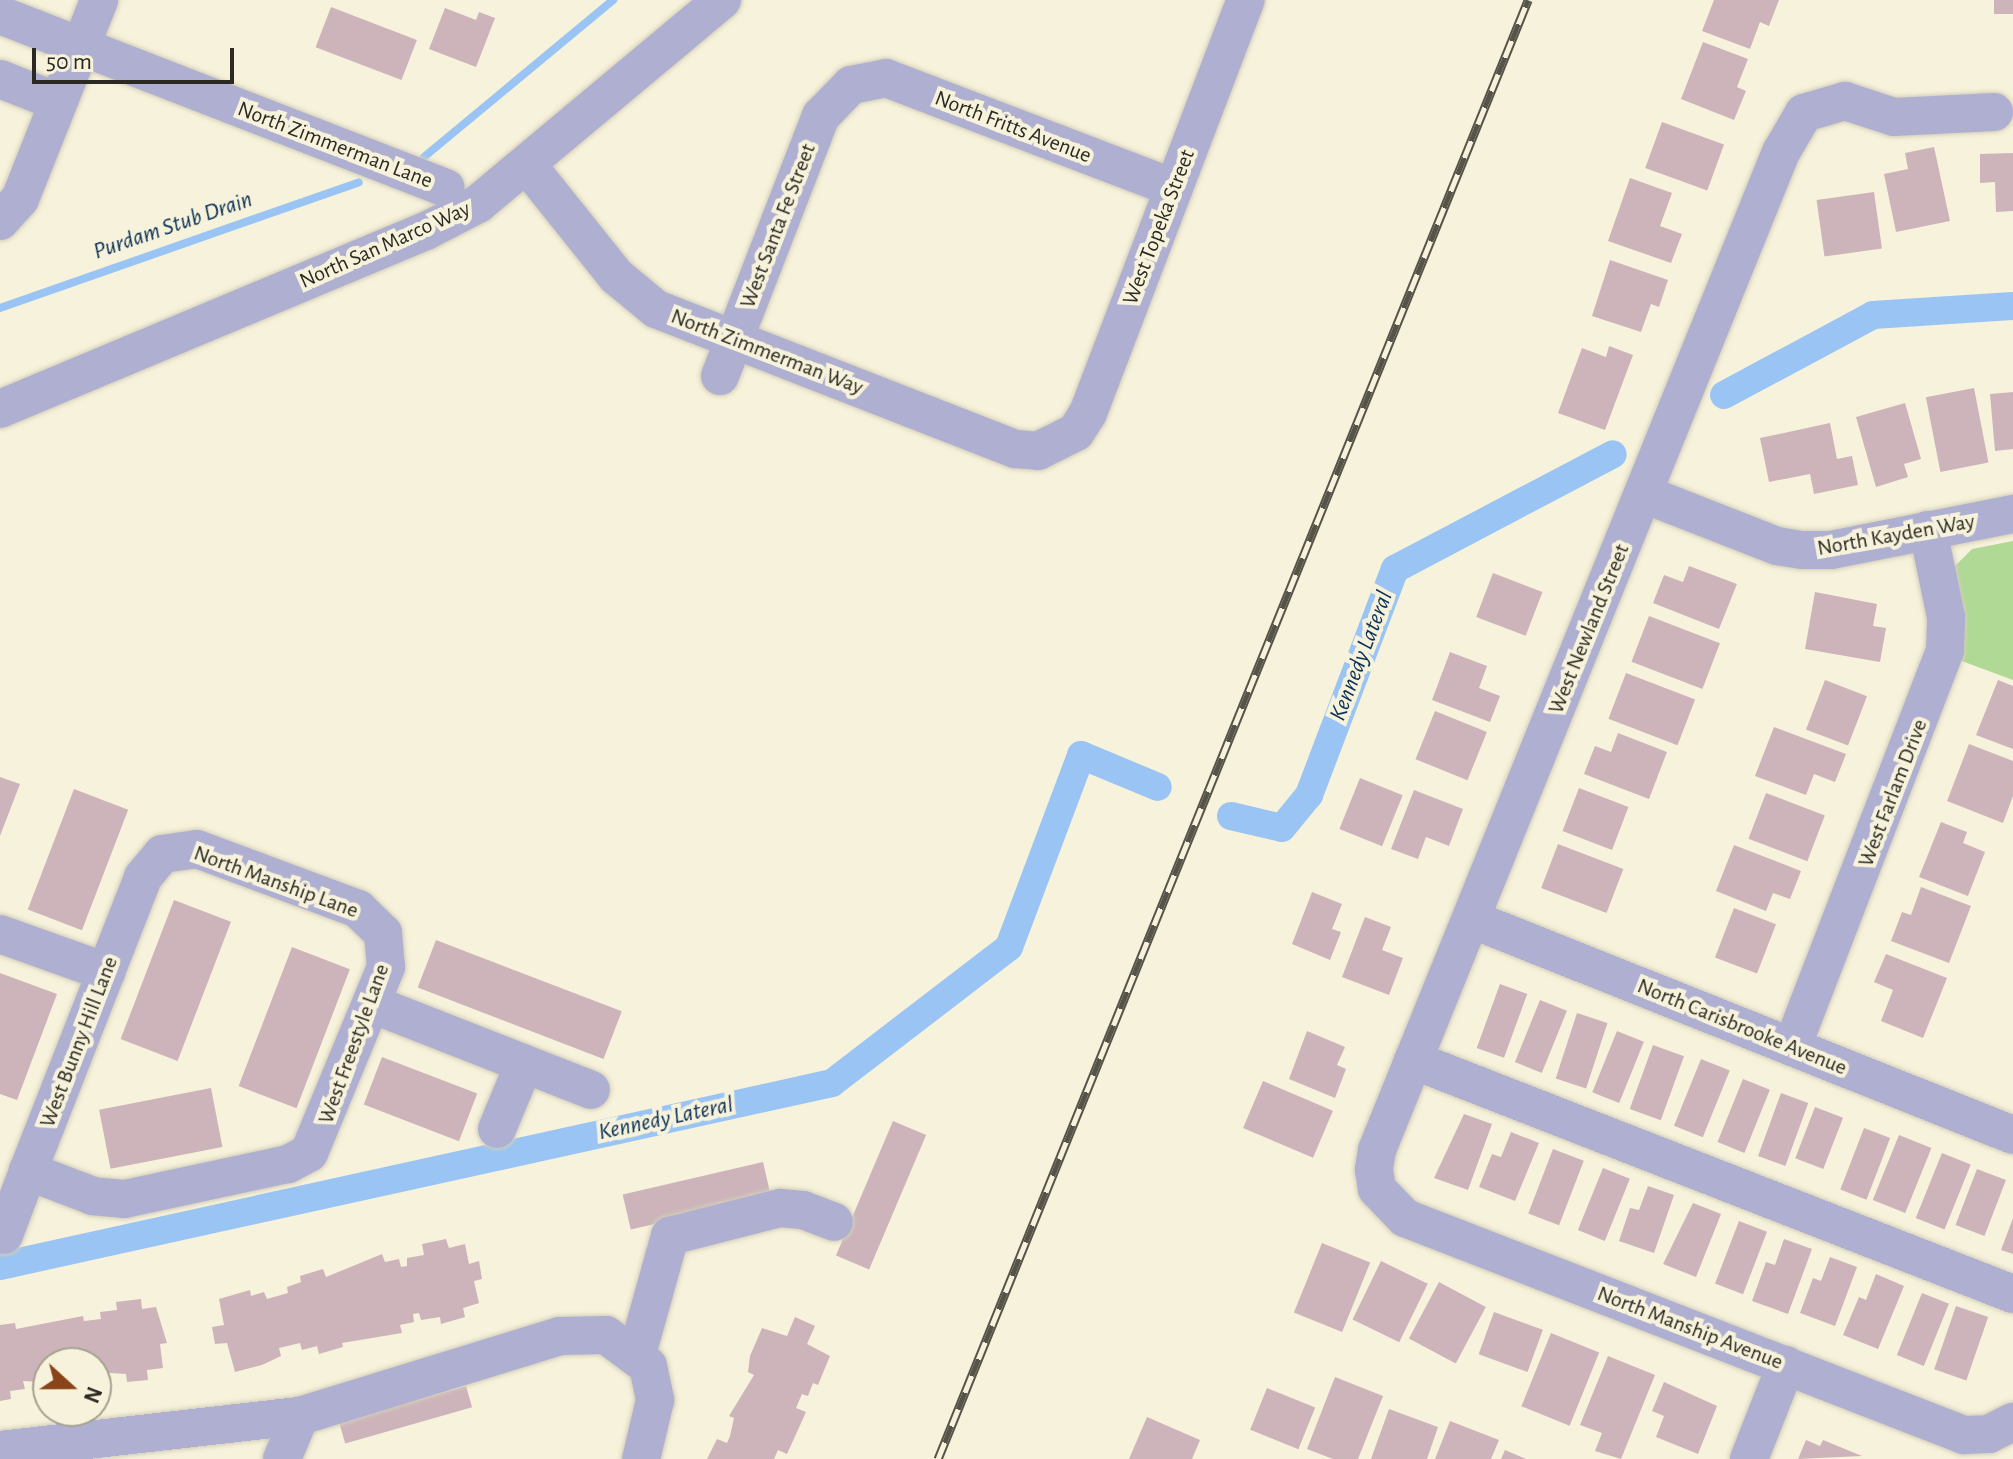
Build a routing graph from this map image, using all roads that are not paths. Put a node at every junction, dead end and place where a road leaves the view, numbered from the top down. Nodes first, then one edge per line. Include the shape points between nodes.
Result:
1 (99, 0) edge
2 (722, 0) edge
3 (1246, 0) edge
4 (0, 15) edge
5 (80, 46) junction
6 (0, 79) edge
7 (851, 85) joint
8 (58, 102) junction
9 (1994, 112) dead end
10 (528, 166) junction
11 (446, 188) dead end
12 (1174, 188) junction
13 (0, 221) edge
14 (734, 339) junction
15 (720, 376) dead end
16 (0, 409) edge
17 (1059, 445) joint
18 (1644, 494) junction
19 (2013, 514) edge
20 (1928, 530) junction
21 (162, 854) joint
22 (1471, 919) junction
23 (383, 933) joint
24 (0, 934) edge
25 (106, 972) junction
26 (372, 1004) junction
27 (1792, 1047) junction
28 (1413, 1060) junction
29 (524, 1064) junction
30 (591, 1090) dead end
31 (497, 1129) dead end
32 (2013, 1135) edge
33 (28, 1171) junction
34 (1377, 1189) joint
35 (834, 1222) dead end
36 (4, 1235) dead end
37 (2013, 1294) edge
38 (637, 1354) junction
39 (1786, 1365) junction
40 (300, 1416) junction
41 (2013, 1422) edge
42 (0, 1450) edge
43 (282, 1459) edge
44 (641, 1459) edge
45 (1749, 1459) edge

1 - 5 street
2 - 10 street, North San Marco Way
3 - 12 street, West Topeka Street
4 - 5 street, North Zimmerman Lane
5 - 8 street
5 - 11 street, North Zimmerman Lane
6 - 8 street
7 - 12 street, North Fritts Avenue via 886,78
7 - 14 street, West Santa Fe Street via 821,116
8 - 13 street via 20,199
9 - 18 street, West Newland Street via 1894,117 1845,101 1804,113 1781,152
10 - 14 street, North Zimmerman Way via 630,288 656,309
10 - 16 street, North San Marco Way via 478,204 426,231
12 - 17 street, West Topeka Street via 1088,413
14 - 15 street, West Santa Fe Street
14 - 17 street, North Zimmerman Way via 1016,449 1038,451
18 - 20 street, North Kayden Way via 1777,546 1802,550 1831,550
18 - 22 street, West Newland Street
19 - 20 street, North Kayden Way
20 - 27 street, West Farlam Drive via 1946,617 1945,650
21 - 23 street, North Manship Lane via 197,849 358,909
21 - 25 street, West Bunny Hill Lane via 143,877
22 - 27 street, North Carisbrooke Avenue
22 - 28 street, West Newland Street
23 - 26 street, West Freestyle Lane via 386,967
24 - 25 street
25 - 33 street, West Bunny Hill Lane
26 - 29 street
26 - 33 street, West Freestyle Lane via 309,1153 288,1164 125,1199 93,1196
27 - 32 street, North Carisbrooke Avenue
28 - 34 street, West Newland Street via 1377,1150
28 - 37 street
29 - 30 street
29 - 31 street
33 - 36 street, West Bunny Hill Lane
34 - 39 street, North Manship Avenue via 1405,1218
35 - 38 street via 780,1208 670,1236
38 - 40 street via 606,1335 560,1336
38 - 44 street via 648,1366 655,1400
39 - 41 street, North Manship Avenue via 1964,1435 1989,1434
39 - 45 street
40 - 42 street
40 - 43 street

